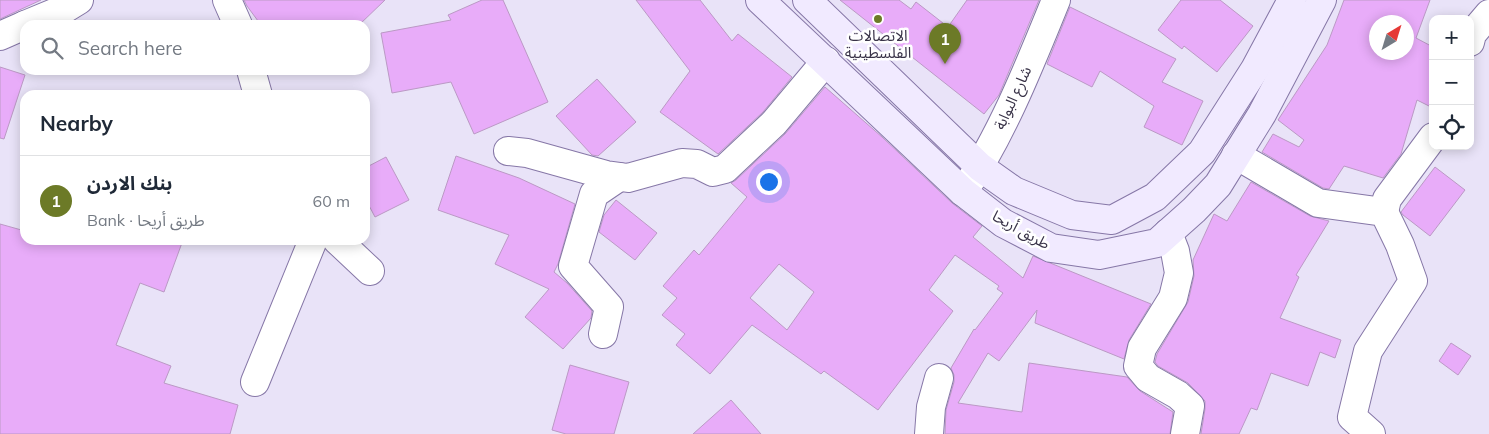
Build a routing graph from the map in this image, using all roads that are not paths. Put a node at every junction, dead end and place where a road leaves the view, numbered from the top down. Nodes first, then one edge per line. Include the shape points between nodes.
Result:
1 (79, 0) edge
2 (227, 0) edge
3 (760, 0) edge
4 (807, 0) edge
5 (1056, 0) edge
6 (1292, 0) edge
7 (1322, 0) edge
8 (1489, 14) edge
9 (37, 20) edge
10 (236, 20) edge
11 (20, 27) edge
12 (1474, 32) edge
13 (0, 36) edge
14 (826, 61) junction
15 (252, 75) edge
16 (257, 90) edge
17 (1429, 142) edge
18 (508, 151) dead end
19 (1236, 155) junction
20 (980, 167) junction
21 (618, 177) junction
22 (963, 192) junction
23 (1384, 212) junction
24 (1168, 233) junction
25 (311, 245) edge
26 (342, 245) edge
27 (370, 271) dead end
28 (603, 334) dead end
29 (938, 378) dead end
30 (255, 382) dead end
31 (929, 434) edge
32 (1185, 434) edge
33 (1371, 434) edge

1 - 9 street
2 - 10 street
3 - 14 main road, طريق أريحا
4 - 20 main road, طريق أريحا
5 - 20 street, شارع البوابة
6 - 20 main road, طريق أريحا via 1202,152 1147,202 1112,220 1072,216 1014,191
7 - 19 main road, طريق أريحا via 1262,114
8 - 12 street
11 - 13 street
14 - 21 street via 774,123 725,169 713,172 697,164 682,163 628,178
14 - 22 main road, طريق أريحا
15 - 16 street
17 - 23 street via 1387,199
18 - 21 street via 528,153
19 - 23 street via 1318,203
19 - 24 main road, طريق أريحا via 1218,185
20 - 22 street, شارع البوابة
21 - 28 street via 594,194 573,266 609,307
22 - 24 main road, طريق أريحا via 1003,223 1051,248 1099,255 1156,243
23 - 33 street via 1413,281 1368,351 1352,417
24 - 32 street via 1176,251 1179,273 1173,298 1142,348 1138,366 1148,378 1190,406
25 - 30 street
26 - 27 street
29 - 31 street

